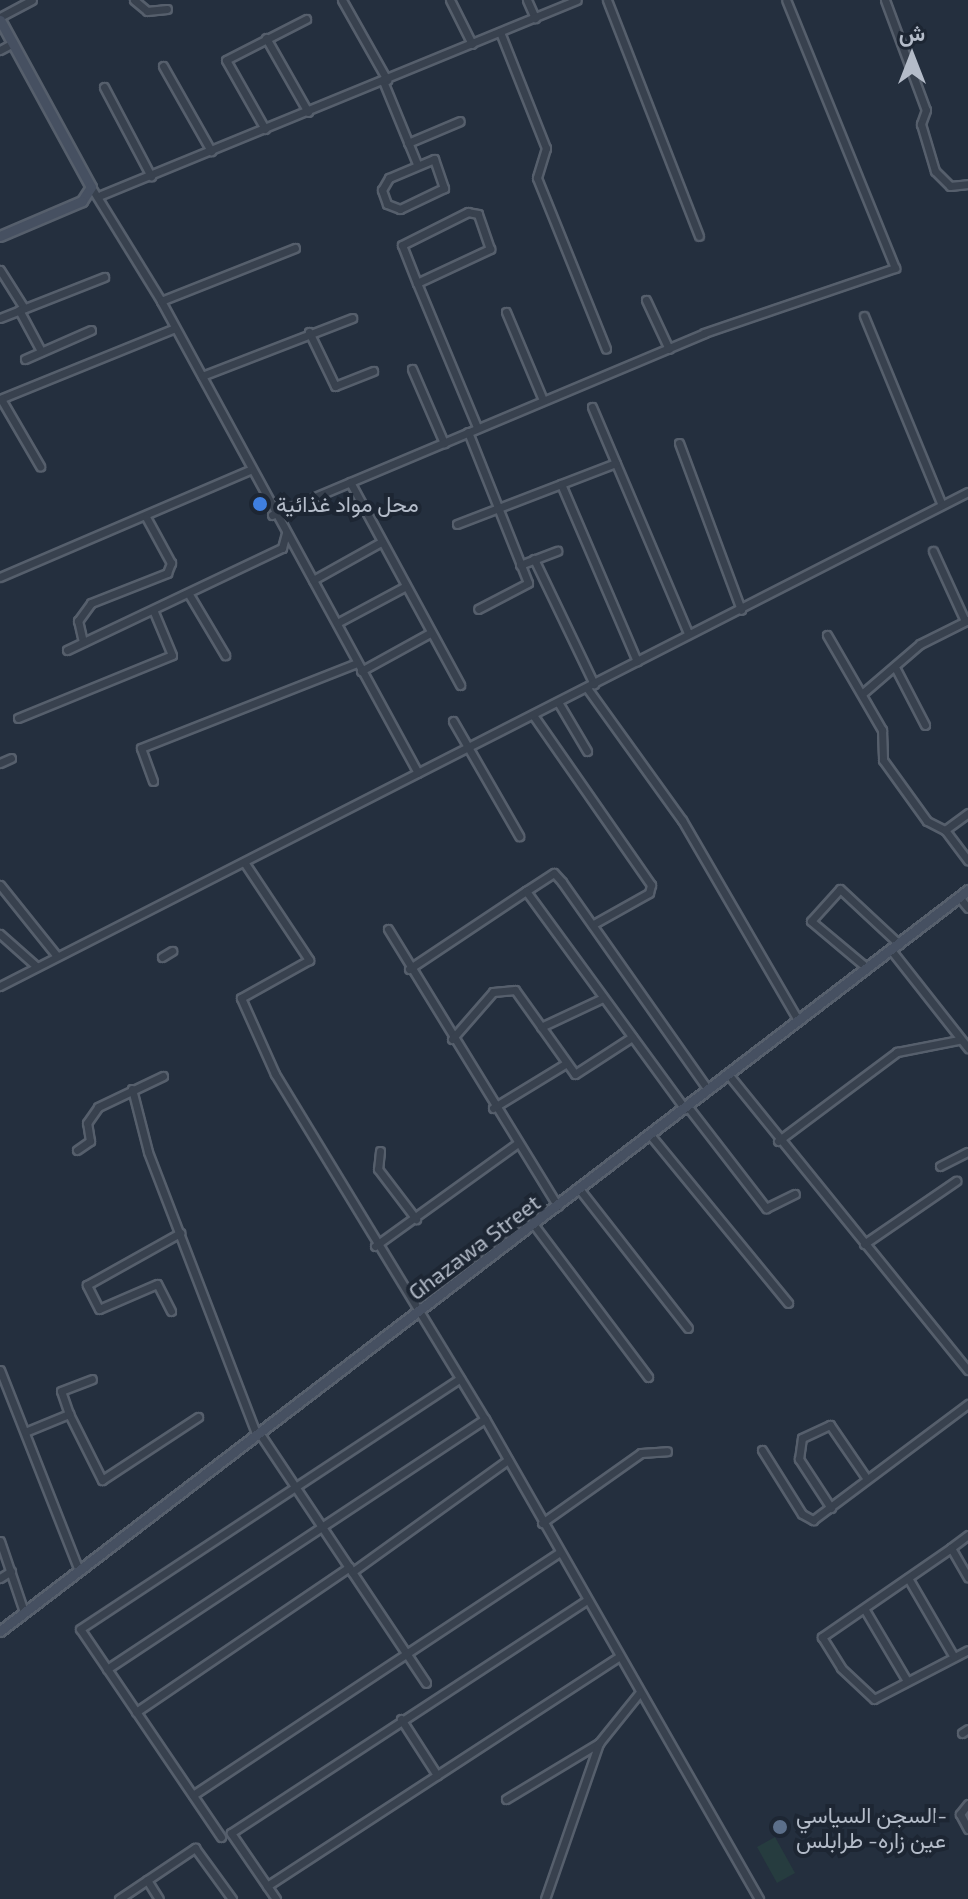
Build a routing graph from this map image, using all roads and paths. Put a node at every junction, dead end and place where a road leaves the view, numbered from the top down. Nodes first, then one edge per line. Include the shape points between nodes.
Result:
1 (32, 0) edge
2 (134, 0) edge
3 (342, 0) edge
4 (450, 0) edge
5 (527, 0) edge
6 (577, 0) edge
7 (607, 0) edge
8 (786, 0) edge
9 (885, 0) edge
10 (167, 9) dead end
11 (535, 18) junction
12 (0, 19) edge
13 (306, 19) dead end
14 (500, 32) junction
15 (266, 38) junction
16 (13, 43) junction
17 (472, 44) junction
18 (0, 50) edge
19 (163, 66) dead end
20 (385, 80) junction
21 (104, 87) dead end
22 (308, 112) junction
23 (460, 121) dead end
24 (265, 129) junction
25 (408, 143) junction
26 (211, 151) junction
27 (417, 164) junction
28 (151, 176) junction
29 (968, 184) edge
30 (91, 187) junction
31 (101, 195) junction
32 (0, 236) edge
33 (699, 236) dead end
34 (295, 248) dead end
35 (0, 270) edge
36 (104, 277) dead end
37 (417, 283) junction
38 (646, 300) dead end
39 (161, 301) junction
40 (21, 309) junction
41 (506, 312) dead end
42 (864, 316) dead end
43 (0, 318) edge
44 (352, 318) dead end
45 (175, 328) junction
46 (91, 330) dead end
47 (309, 332) junction
48 (606, 349) dead end
49 (669, 349) junction
50 (41, 351) junction
51 (25, 359) dead end
52 (412, 369) dead end
53 (373, 371) dead end
54 (202, 376) junction
55 (0, 399) edge
56 (543, 400) junction
57 (592, 407) dead end
58 (477, 427) junction
59 (468, 432) junction
60 (444, 443) junction
61 (679, 443) dead end
62 (616, 463) junction
63 (40, 466) dead end
64 (250, 470) junction
65 (350, 482) junction
66 (561, 484) junction
67 (968, 492) edge
68 (942, 505) junction
69 (497, 508) junction
70 (272, 515) junction
71 (146, 517) junction
72 (457, 524) dead end
73 (286, 533) junction
74 (381, 542) junction
75 (557, 551) dead end
76 (933, 551) dead end
77 (534, 559) junction
78 (520, 565) junction
79 (0, 577) edge
80 (313, 580) junction
81 (404, 587) junction
82 (190, 596) junction
83 (478, 609) dead end
84 (741, 610) junction
85 (154, 612) junction
86 (967, 621) edge
87 (337, 623) junction
88 (430, 633) junction
89 (688, 633) junction
90 (827, 635) dead end
91 (83, 642) junction
92 (67, 650) dead end
93 (225, 655) dead end
94 (637, 661) junction
95 (357, 663) junction
96 (896, 669) junction
97 (361, 671) junction
98 (460, 685) dead end
99 (591, 686) junction
100 (863, 693) junction
101 (558, 702) junction
102 (533, 715) junction
103 (18, 718) dead end
104 (453, 721) dead end
105 (925, 725) dead end
106 (467, 748) junction
107 (587, 751) dead end
108 (11, 758) dead end
109 (0, 763) edge
110 (418, 773) junction
111 (153, 781) dead end
112 (968, 813) edge
113 (945, 830) junction
114 (519, 836) dead end
115 (968, 860) edge
116 (244, 862) junction
117 (0, 885) edge
118 (526, 891) junction
119 (964, 894) edge
120 (968, 908) edge
121 (592, 925) junction
122 (388, 929) dead end
123 (0, 934) edge
124 (895, 947) junction
125 (172, 951) dead end
126 (56, 955) junction
127 (162, 957) dead end
128 (36, 966) junction
129 (867, 968) junction
130 (409, 969) junction
131 (0, 986) edge
132 (603, 998) junction
133 (798, 1020) junction
134 (541, 1027) junction
135 (632, 1037) junction
136 (452, 1039) junction
137 (958, 1040) junction
138 (968, 1048) edge
139 (565, 1064) junction
140 (728, 1074) junction
141 (163, 1076) dead end
142 (132, 1089) junction
143 (708, 1090) junction
144 (493, 1108) junction
145 (686, 1108) junction
146 (651, 1136) junction
147 (778, 1141) junction
148 (515, 1145) junction
149 (77, 1150) dead end
150 (380, 1151) dead end
151 (968, 1152) edge
152 (940, 1166) dead end
153 (956, 1181) dead end
154 (580, 1190) junction
155 (795, 1194) dead end
156 (558, 1207) junction
157 (416, 1219) junction
158 (534, 1225) junction
159 (180, 1233) junction
160 (864, 1244) junction
161 (375, 1246) junction
162 (788, 1303) dead end
163 (171, 1311) dead end
164 (416, 1313) junction
165 (688, 1328) dead end
166 (0, 1370) edge
167 (968, 1370) edge
168 (648, 1377) dead end
169 (460, 1378) junction
170 (92, 1379) dead end
171 (10, 1395) junction
172 (0, 1400) edge
173 (968, 1404) edge
174 (69, 1414) junction
175 (198, 1417) dead end
176 (485, 1419) junction
177 (25, 1432) junction
178 (258, 1435) junction
179 (762, 1450) dead end
180 (667, 1451) dead end
181 (508, 1460) junction
182 (867, 1479) junction
183 (295, 1487) junction
184 (831, 1508) junction
185 (542, 1523) junction
186 (322, 1528) junction
187 (968, 1535) edge
188 (0, 1541) edge
189 (951, 1548) junction
190 (559, 1553) junction
191 (350, 1570) junction
192 (11, 1571) junction
193 (79, 1571) junction
194 (0, 1578) edge
195 (908, 1578) junction
196 (968, 1578) edge
197 (587, 1600) junction
198 (865, 1610) junction
199 (24, 1612) junction
200 (0, 1631) edge
201 (968, 1650) edge
202 (407, 1655) junction
203 (620, 1656) junction
204 (954, 1657) junction
205 (107, 1669) junction
206 (907, 1681) junction
207 (426, 1683) dead end
208 (640, 1692) junction
209 (136, 1712) junction
210 (401, 1719) junction
211 (599, 1743) junction
212 (437, 1775) junction
213 (193, 1795) junction
214 (506, 1799) dead end
215 (968, 1804) edge
216 (968, 1829) edge
217 (221, 1837) dead end
218 (147, 1880) junction
219 (267, 1886) junction
220 (119, 1899) edge
221 (159, 1899) edge
222 (232, 1899) edge
223 (276, 1899) edge
224 (545, 1899) edge
225 (759, 1899) edge

1 - 12 street
2 - 10 street via 147,11
3 - 20 street
4 - 17 street
5 - 11 street
6 - 11 street
7 - 33 street
8 - 49 street via 895,268
9 - 29 street via 926,110 921,124 935,171 950,186
11 - 14 street
12 - 16 main road
13 - 15 street
14 - 17 street
14 - 48 street via 546,148 537,178
15 - 22 street
15 - 24 street via 226,60
16 - 18 street
16 - 30 main road
17 - 20 street
19 - 26 street
20 - 22 street
20 - 25 street
21 - 28 street
22 - 24 street
23 - 25 street
24 - 26 street
25 - 27 street
26 - 28 street
27 - 27 street via 438,161 444,188 393,208 384,184
28 - 31 street
30 - 31 street
30 - 32 main road via 82,201
31 - 39 street
34 - 39 street
35 - 40 street
36 - 40 street
37 - 37 street via 404,239 468,212 478,214 490,249
37 - 58 street
38 - 49 street
39 - 45 street
40 - 43 street
40 - 50 street
41 - 56 street
42 - 68 street
44 - 47 street
45 - 54 street
45 - 55 street
46 - 50 street
47 - 53 street via 335,386
47 - 54 street
49 - 56 street
50 - 51 street
52 - 60 street
54 - 64 street
55 - 63 street
56 - 58 street
57 - 62 street
58 - 59 street
59 - 60 street
59 - 69 street
60 - 65 street
61 - 84 street
62 - 66 street
62 - 89 street
64 - 70 street
64 - 71 street
65 - 70 street
65 - 74 street
66 - 69 street
66 - 94 street
67 - 68 street
68 - 84 street
69 - 72 street
69 - 78 street
70 - 73 street
71 - 79 street
71 - 91 street via 171,563 167,573 91,603 78,621
73 - 80 street
73 - 82 street via 282,548
74 - 80 street
74 - 81 street
75 - 77 street
76 - 86 street
77 - 78 street
77 - 99 street
78 - 83 street via 528,583
80 - 87 street
81 - 87 street
81 - 88 street
82 - 85 street
82 - 93 street
84 - 89 street
85 - 91 street
85 - 103 street via 172,655
86 - 96 street via 920,644
87 - 95 street
88 - 97 street
88 - 98 street
89 - 94 street
90 - 100 street
91 - 92 street
94 - 99 street
95 - 97 street
95 - 111 street via 141,748
96 - 100 street
96 - 105 street
97 - 110 street
99 - 101 street
99 - 133 street via 682,820
100 - 113 street via 882,730 883,760 927,821
101 - 102 street
101 - 107 street
102 - 106 street
102 - 121 street via 651,885 649,893
104 - 106 street
106 - 110 street
106 - 114 street
108 - 109 street
110 - 116 street
112 - 113 street
113 - 115 street
116 - 126 street
116 - 161 street via 309,960 241,998 275,1074
117 - 126 street
118 - 121 street via 554,873
118 - 130 street
118 - 132 street
119 - 120 street
119 - 124 main road, Ghazawa Street
121 - 143 street
122 - 130 street
123 - 128 street
124 - 129 main road, Ghazawa Street
124 - 129 street via 840,889 811,921
124 - 137 street
125 - 127 street
126 - 128 street
128 - 131 street
129 - 133 main road, Ghazawa Street
130 - 136 street
132 - 134 street
132 - 135 street
133 - 140 main road, Ghazawa Street
134 - 136 street via 515,990 493,992
134 - 139 street
135 - 139 street via 576,1074
135 - 145 street
136 - 144 street
137 - 138 street
137 - 147 street via 897,1052
139 - 144 street
140 - 143 main road, Ghazawa Street
140 - 147 street
141 - 142 street
142 - 149 street via 91,1114 90,1141
142 - 159 street
143 - 145 main road, Ghazawa Street
144 - 148 street
145 - 146 main road, Ghazawa Street
145 - 155 street via 766,1208
146 - 154 main road, Ghazawa Street
146 - 162 street
147 - 160 street
148 - 156 street
148 - 157 street
150 - 157 street via 378,1169
151 - 152 street
153 - 160 street
154 - 156 main road, Ghazawa Street
154 - 165 street
156 - 158 main road, Ghazawa Street
157 - 161 street
158 - 164 main road, Ghazawa Street
158 - 168 street
159 - 163 street via 87,1285 99,1309 157,1284
159 - 178 street
160 - 167 street
161 - 164 street
164 - 169 street
164 - 178 main road, Ghazawa Street
166 - 171 street
169 - 176 street
169 - 183 street
170 - 174 street via 61,1391
171 - 172 street
171 - 177 street
173 - 182 street
174 - 175 street via 102,1480
174 - 177 street
176 - 181 street
176 - 186 street
177 - 193 street
178 - 183 street
178 - 193 main road, Ghazawa Street
179 - 184 street via 806,1519
180 - 185 street via 641,1453
181 - 185 street
181 - 191 street
182 - 184 street
182 - 184 street via 830,1425 802,1438 799,1459
183 - 186 street
183 - 205 street via 80,1629
185 - 190 street
186 - 191 street
186 - 205 street
187 - 189 street
188 - 192 street
189 - 195 street
189 - 196 street
190 - 197 street
190 - 202 street
191 - 202 street
191 - 209 street
192 - 194 street
192 - 199 street
193 - 199 main road, Ghazawa Street
195 - 198 street
195 - 204 street
197 - 203 street
197 - 210 street
198 - 206 street
198 - 206 street via 823,1633 824,1641 870,1699
199 - 200 main road, Ghazawa Street
201 - 204 street
202 - 207 street
202 - 213 street
203 - 208 street
203 - 212 street
204 - 206 street
205 - 209 street
208 - 211 street
208 - 225 street
209 - 213 street
210 - 212 street
210 - 219 street via 231,1833
211 - 214 street
211 - 224 street
212 - 219 street
213 - 217 street
215 - 216 street via 960,1814
218 - 220 street
218 - 221 street
218 - 222 street via 195,1848
219 - 223 street

